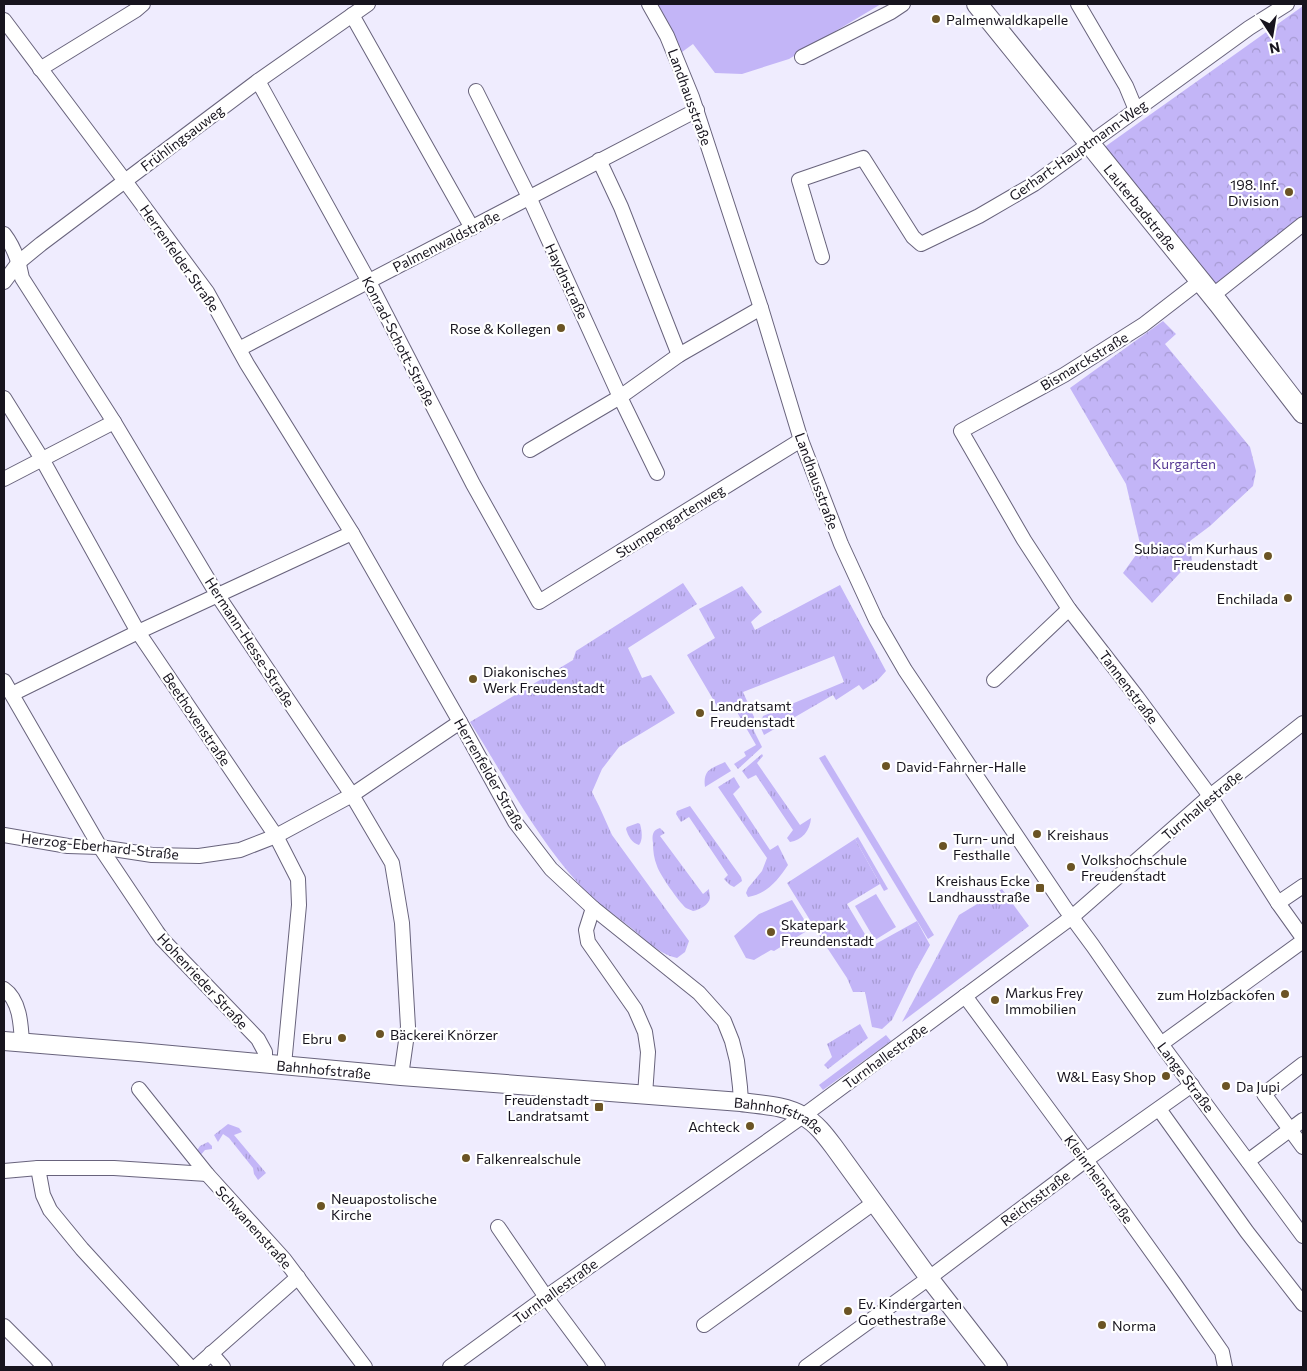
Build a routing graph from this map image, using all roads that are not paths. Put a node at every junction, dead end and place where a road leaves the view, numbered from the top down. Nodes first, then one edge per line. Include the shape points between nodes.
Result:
1 (143, 4) edge
2 (368, 4) edge
3 (649, 4) edge
4 (903, 4) edge
5 (977, 4) edge
6 (1078, 4) edge
7 (1287, 4) edge
8 (352, 16) junction
9 (4, 20) edge
10 (802, 57) dead end
11 (40, 69) junction
12 (258, 81) junction
13 (476, 91) dead end
14 (697, 110) junction
15 (1136, 110) junction
16 (1090, 143) junction
17 (599, 160) junction
18 (125, 181) junction
19 (529, 198) junction
20 (1303, 224) edge
21 (472, 228) junction
22 (4, 234) edge
23 (822, 257) dead end
24 (19, 262) junction
25 (368, 280) junction
26 (4, 282) edge
27 (1206, 288) junction
28 (761, 308) junction
29 (239, 349) junction
30 (679, 354) junction
31 (620, 397) junction
32 (4, 398) edge
33 (1303, 413) edge
34 (114, 422) junction
35 (961, 431) joint
36 (801, 440) junction
37 (530, 450) dead end
38 (42, 459) junction
39 (657, 473) dead end
40 (4, 479) edge
41 (352, 533) junction
42 (218, 596) junction
43 (539, 602) joint
44 (1069, 609) junction
45 (138, 632) junction
46 (4, 680) edge
47 (994, 680) dead end
48 (12, 694) junction
49 (460, 722) junction
50 (1303, 723) edge
51 (352, 795) junction
52 (1210, 796) junction
53 (4, 835) edge
54 (276, 836) junction
55 (100, 847) junction
56 (1303, 886) edge
57 (1278, 903) junction
58 (592, 908) junction
59 (1072, 917) junction
60 (1303, 940) edge
61 (4, 989) edge
62 (964, 996) junction
63 (4, 1041) edge
64 (22, 1043) junction
65 (1161, 1044) junction
66 (265, 1063) junction
67 (1303, 1064) edge
68 (284, 1065) junction
69 (401, 1076) junction
70 (1192, 1085) junction
71 (139, 1089) dead end
72 (645, 1095) junction
73 (740, 1102) junction
74 (1159, 1109) junction
75 (803, 1116) junction
76 (1303, 1120) edge
77 (1290, 1130) junction
78 (1303, 1147) edge
79 (1086, 1160) junction
80 (1248, 1162) junction
81 (38, 1168) junction
82 (4, 1170) edge
83 (207, 1174) junction
84 (875, 1202) junction
85 (498, 1227) dead end
86 (1303, 1236) edge
87 (298, 1276) junction
88 (929, 1278) junction
89 (546, 1296) junction
90 (1303, 1304) edge
91 (704, 1325) dead end
92 (4, 1326) edge
93 (211, 1353) junction
94 (45, 1367) edge
95 (190, 1367) edge
96 (196, 1367) edge
97 (223, 1367) edge
98 (365, 1367) edge
99 (450, 1367) edge
100 (598, 1367) edge
101 (806, 1367) edge
102 (998, 1367) edge
103 (1225, 1367) edge

1 - 11 street
2 - 8 street, Frühlingsauweg
3 - 14 street, Landhausstraße via 667,36
4 - 10 street
5 - 16 main road, Lauterbadstraße
6 - 15 street via 1126,86
7 - 15 street, Gerhart-Hauptmann-Weg
8 - 12 street, Frühlingsauweg
8 - 21 street
9 - 11 street, Herrenfelder Straße
11 - 18 street, Herrenfelder Straße
12 - 18 street, Frühlingsauweg
12 - 25 street, Konrad-Schott-Straße
13 - 19 street, Haydnstraße
14 - 17 street, Palmenwaldstraße
14 - 28 street, Landhausstraße
15 - 16 street, Gerhart-Hauptmann-Weg
16 - 23 street, Gerhart-Hauptmann-Weg via 1034,184 921,244 913,237 863,158 799,180
16 - 27 main road, Lauterbadstraße
17 - 19 street, Palmenwaldstraße
17 - 30 street
18 - 24 street, Frühlingsauweg
18 - 29 street, Herrenfelder Straße via 207,292
19 - 21 street, Palmenwaldstraße
19 - 31 street, Haydnstraße
20 - 27 street, Bismarckstraße
21 - 25 street, Palmenwaldstraße
22 - 24 street, Hermann-Hesse-Straße
24 - 26 street, Frühlingsauweg
24 - 34 street, Hermann-Hesse-Straße via 22,278
25 - 29 street, Palmenwaldstraße
25 - 43 street, Konrad-Schott-Straße via 473,484
27 - 33 main road, Lauterbadstraße
27 - 35 street, Bismarckstraße via 1064,375
28 - 30 street
28 - 36 street, Landhausstraße
29 - 41 street, Herrenfelder Straße
30 - 31 street
31 - 37 street
31 - 39 street, Haydnstraße
32 - 38 street, Beethovenstraße
34 - 38 street
34 - 42 street, Hermann-Hesse-Straße
35 - 44 street, Tannenstraße via 1024,540
36 - 43 street, Stumpengartenweg
36 - 59 street, Landhausstraße via 841,544 876,620 905,670
38 - 40 street
38 - 45 street, Beethovenstraße
41 - 42 street
41 - 49 street, Herrenfelder Straße
42 - 45 street
42 - 51 street, Hermann-Hesse-Straße
44 - 47 street
44 - 52 street, Tannenstraße
45 - 48 street
45 - 54 street, Beethovenstraße
46 - 48 street, Hohenrieder Straße
48 - 55 street, Hohenrieder Straße
49 - 51 street, Herzog-Eberhard-Straße
49 - 58 street, Herrenfelder Straße via 515,822 550,869
50 - 52 street, Turnhallestraße
51 - 54 street, Herzog-Eberhard-Straße
51 - 69 street, Hermann-Hesse-Straße via 392,863 402,924 408,1027
52 - 57 street, Tannenstraße
52 - 59 street, Turnhallestraße
53 - 55 street, Herzog-Eberhard-Straße via 68,846
54 - 55 street, Herzog-Eberhard-Straße via 240,850 199,856 152,855
54 - 68 street, Beethovenstraße via 298,880
55 - 66 street, Hohenrieder Straße via 162,939 258,1039 265,1052
56 - 57 street
57 - 60 street, Tannenstraße
58 - 72 street via 586,930 588,942 635,1009 645,1032 648,1052
58 - 73 street, Herrenfelder Straße via 699,993 724,1021 737,1061
59 - 62 street, Turnhallestraße
59 - 65 street, Lange Straße
60 - 65 street
61 - 64 street via 14,999 21,1023
62 - 75 street, Turnhallestraße
62 - 79 street, Kleinrheinstraße
63 - 64 street, Bahnhofstraße
64 - 66 street, Bahnhofstraße
65 - 70 street, Lange Straße
66 - 68 street, Bahnhofstraße
67 - 77 street via 1264,1094
68 - 69 street, Bahnhofstraße
69 - 72 street, Bahnhofstraße
70 - 74 street, Reichsstraße
70 - 80 street, Lange Straße
71 - 83 street, Schwanenstraße
72 - 73 street, Bahnhofstraße
73 - 75 street, Bahnhofstraße via 783,1108
74 - 79 street, Reichsstraße
74 - 90 street
75 - 84 street, Bahnhofstraße via 820,1129
75 - 89 street, Turnhallestraße
76 - 77 street
77 - 78 street
77 - 80 street
79 - 88 street, Reichsstraße
79 - 103 street, Kleinrheinstraße via 1222,1352
80 - 86 street, Lange Straße
81 - 82 street
81 - 83 street via 114,1168
81 - 95 street via 43,1195 50,1210
83 - 87 street, Schwanenstraße
84 - 88 street, Bahnhofstraße
84 - 91 street
85 - 89 street
87 - 93 street
87 - 98 street, Schwanenstraße
88 - 101 street, Reichsstraße
88 - 102 street, Bahnhofstraße
89 - 99 street, Turnhallestraße
89 - 100 street
92 - 94 street
93 - 96 street
93 - 97 street

